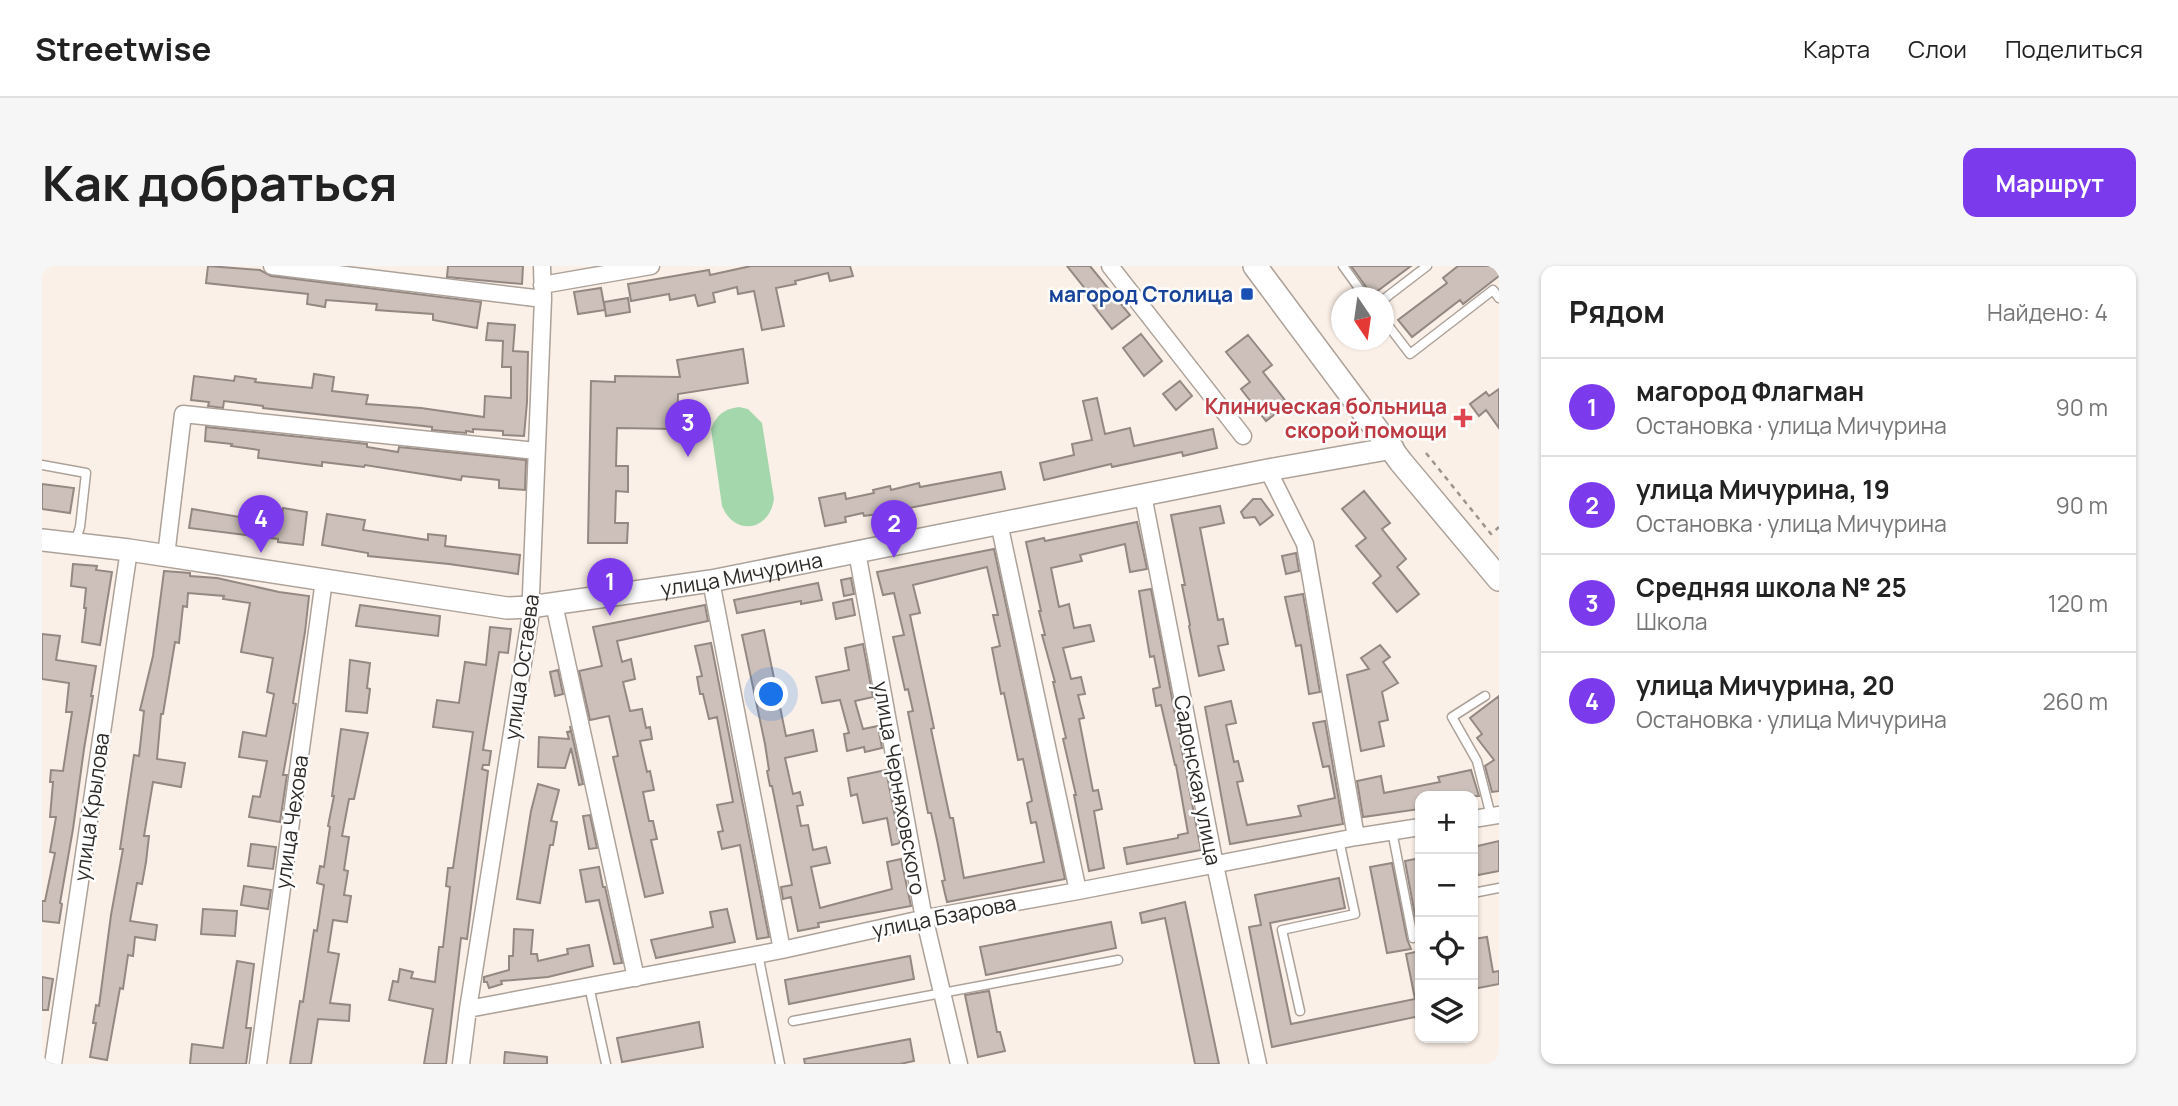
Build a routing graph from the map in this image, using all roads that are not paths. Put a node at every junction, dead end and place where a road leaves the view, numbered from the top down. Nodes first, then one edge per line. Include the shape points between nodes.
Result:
1 (272, 266) edge
2 (542, 266) edge
3 (650, 266) edge
4 (1110, 266) edge
5 (1255, 266) edge
6 (1343, 266) edge
7 (1427, 266) edge
8 (1358, 287) edge
9 (1394, 291) edge
10 (543, 292) junction
11 (1499, 298) edge
12 (1394, 333) edge
13 (1243, 436) dead end
14 (1393, 449) junction
15 (536, 451) junction
16 (42, 465) edge
17 (1268, 470) junction
18 (1143, 495) junction
19 (999, 523) junction
20 (42, 540) edge
21 (74, 544) junction
22 (129, 550) junction
23 (857, 552) junction
24 (166, 555) junction
25 (1499, 579) edge
26 (324, 580) junction
27 (711, 581) junction
28 (554, 604) junction
29 (530, 607) junction
30 (1485, 696) dead end
31 (1495, 816) edge
32 (1415, 828) edge
33 (1392, 831) junction
34 (1356, 836) junction
35 (1339, 840) junction
36 (1215, 865) junction
37 (1499, 888) edge
38 (1078, 891) junction
39 (1478, 892) edge
40 (926, 918) junction
41 (1415, 938) edge
42 (782, 950) junction
43 (758, 954) junction
44 (1118, 960) dead end
45 (636, 978) junction
46 (589, 986) junction
47 (944, 994) junction
48 (468, 1009) junction
49 (1300, 1011) dead end
50 (793, 1021) dead end
51 (53, 1064) edge
52 (258, 1064) edge
53 (461, 1064) edge
54 (606, 1064) edge
55 (780, 1064) edge
56 (958, 1064) edge
57 (1258, 1064) edge

1 - 10 street
2 - 10 street, улица Остаева
3 - 10 street
4 - 13 street
5 - 14 main road
6 - 8 lane
7 - 9 lane
10 - 15 street, улица Остаева
11 - 12 lane via 1493,290 1410,354
14 - 17 street, улица Мичурина
14 - 25 main road
15 - 24 street via 183,414
15 - 29 street, улица Остаева
16 - 21 lane via 86,473
17 - 18 street, улица Мичурина
17 - 34 street via 1305,544
18 - 19 street, улица Мичурина
18 - 36 street, Садонская улица
19 - 23 street, улица Мичурина
19 - 38 street
20 - 21 street, улица Мичурина
21 - 22 street, улица Мичурина
22 - 24 street, улица Мичурина
22 - 51 street, улица Крылова
23 - 27 street, улица Мичурина
23 - 40 street, улица Черняховского
24 - 26 street, улица Мичурина
26 - 29 street, улица Мичурина via 507,608
26 - 52 street, улица Чехова
27 - 28 street, улица Мичурина
27 - 42 street
28 - 29 street, улица Мичурина
28 - 45 street
29 - 48 street, улица Остаева
30 - 31 lane via 1452,717 1477,761
32 - 33 street, улица Бзарова
33 - 34 street, улица Бзарова
33 - 41 lane
34 - 35 street, улица Бзарова
35 - 36 street, улица Бзарова
35 - 49 lane via 1355,915 1282,930
36 - 38 street, улица Бзарова
36 - 57 street, Садонская улица
37 - 39 lane
38 - 40 street, улица Бзарова
40 - 42 street, улица Бзарова
40 - 47 street, улица Черняховского
42 - 43 street, улица Бзарова
43 - 45 street, улица Бзарова
43 - 55 lane
44 - 47 lane
45 - 46 street, улица Бзарова
46 - 48 street, улица Бзарова
46 - 54 lane
47 - 50 lane
47 - 56 street, улица Черняховского
48 - 53 street, улица Остаева

